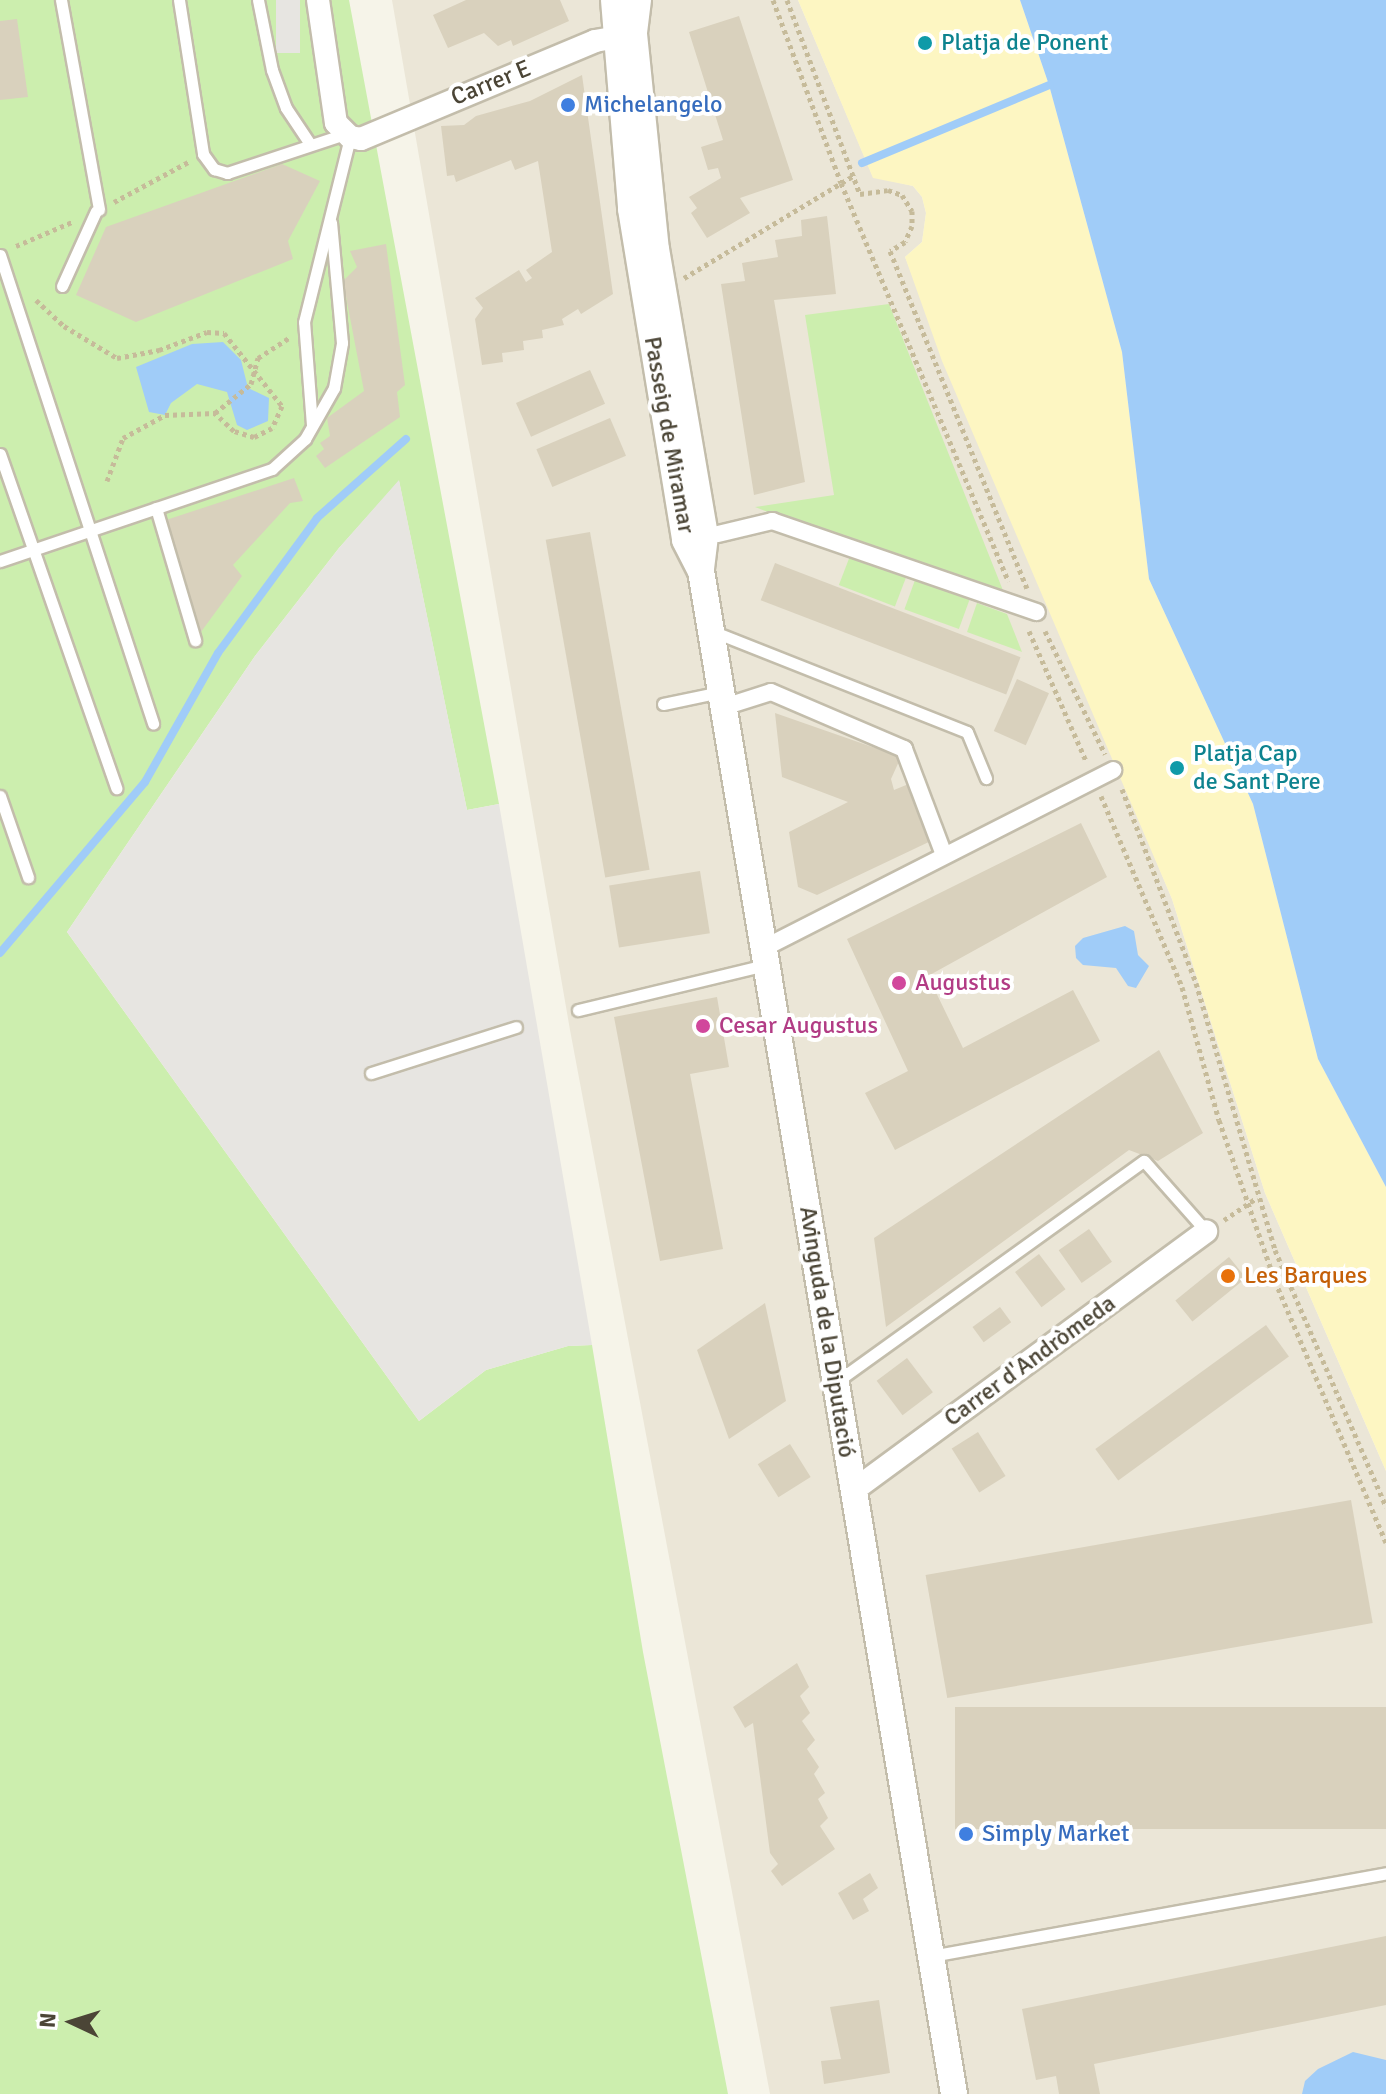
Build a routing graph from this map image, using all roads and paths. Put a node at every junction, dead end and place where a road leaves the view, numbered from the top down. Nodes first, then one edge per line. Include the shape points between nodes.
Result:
1 (61, 0) edge
2 (179, 0) edge
3 (258, 0) edge
4 (318, 0) edge
5 (638, 0) edge
6 (787, 0) edge
7 (615, 35) edge
8 (348, 136) junction
9 (310, 144) junction
10 (855, 175) junction
11 (331, 223) junction
12 (0, 255) edge
13 (5, 272) junction
14 (62, 286) dead end
15 (663, 291) junction
16 (304, 328) junction
17 (254, 377) junction
18 (215, 413) junction
19 (312, 426) junction
20 (0, 454) edge
21 (107, 481) dead end
22 (156, 508) junction
23 (87, 532) junction
24 (718, 534) dead end
25 (32, 551) junction
26 (0, 561) edge
27 (701, 571) junction
28 (1037, 612) junction
29 (711, 631) junction
30 (195, 640) dead end
31 (722, 700) junction
32 (663, 704) dead end
33 (153, 724) dead end
34 (1113, 770) junction
35 (986, 778) dead end
36 (116, 788) dead end
37 (0, 796) edge
38 (944, 855) junction
39 (28, 877) dead end
40 (765, 957) junction
41 (578, 1010) dead end
42 (516, 1027) dead end
43 (371, 1073) dead end
44 (1257, 1198) junction
45 (1241, 1209) dead end
46 (1206, 1231) joint
47 (836, 1382) junction
48 (854, 1490) junction
49 (1386, 1507) edge
50 (1386, 1873) edge
51 (931, 1957) junction
52 (954, 2094) edge

1 - 14 lane via 98,210
2 - 9 lane via 203,154 214,169 227,173
3 - 9 lane via 272,70 286,108
4 - 8 street via 336,123
5 - 7 street, Passeig de Miramar
6 - 10 path
7 - 8 street, Carrer E via 361,139
7 - 15 street, Passeig de Miramar
7 - 27 street, Passeig de Miramar via 631,209 685,540
8 - 9 lane
8 - 11 lane
10 - 15 path
10 - 28 path via 860,194 888,190 902,195 912,211 905,242 890,251
11 - 16 lane via 311,284
11 - 19 lane via 342,343 334,388
12 - 13 lane
13 - 17 path via 64,326 117,358 207,332 224,333 247,355
13 - 23 lane
15 - 27 street, Passeig de Miramar via 705,536
16 - 17 path via 258,358
16 - 19 lane
17 - 18 path
17 - 18 path via 282,406 272,428 254,437 234,431
18 - 21 path via 165,415 123,438
19 - 22 lane via 272,469
20 - 25 lane
22 - 23 lane
22 - 30 lane
23 - 25 lane
23 - 33 lane
24 - 28 street via 772,521
25 - 26 lane
25 - 36 lane
27 - 29 street, Avinguda de la Diputació
28 - 34 path
29 - 31 street, Avinguda de la Diputació
29 - 35 lane via 967,732
31 - 32 lane
31 - 38 street via 771,692 904,749
31 - 40 street, Avinguda de la Diputació
34 - 38 street
34 - 44 path via 1196,983
37 - 39 lane
38 - 40 street
40 - 41 lane
40 - 47 street, Avinguda de la Diputació
42 - 43 lane
44 - 45 path
44 - 49 path
46 - 47 lane via 1144,1161
46 - 48 street, Carrer d'Andròmeda
47 - 48 street, Avinguda de la Diputació
48 - 51 street, Avinguda de la Diputació
50 - 51 lane
51 - 52 street, Avinguda de la Diputació

